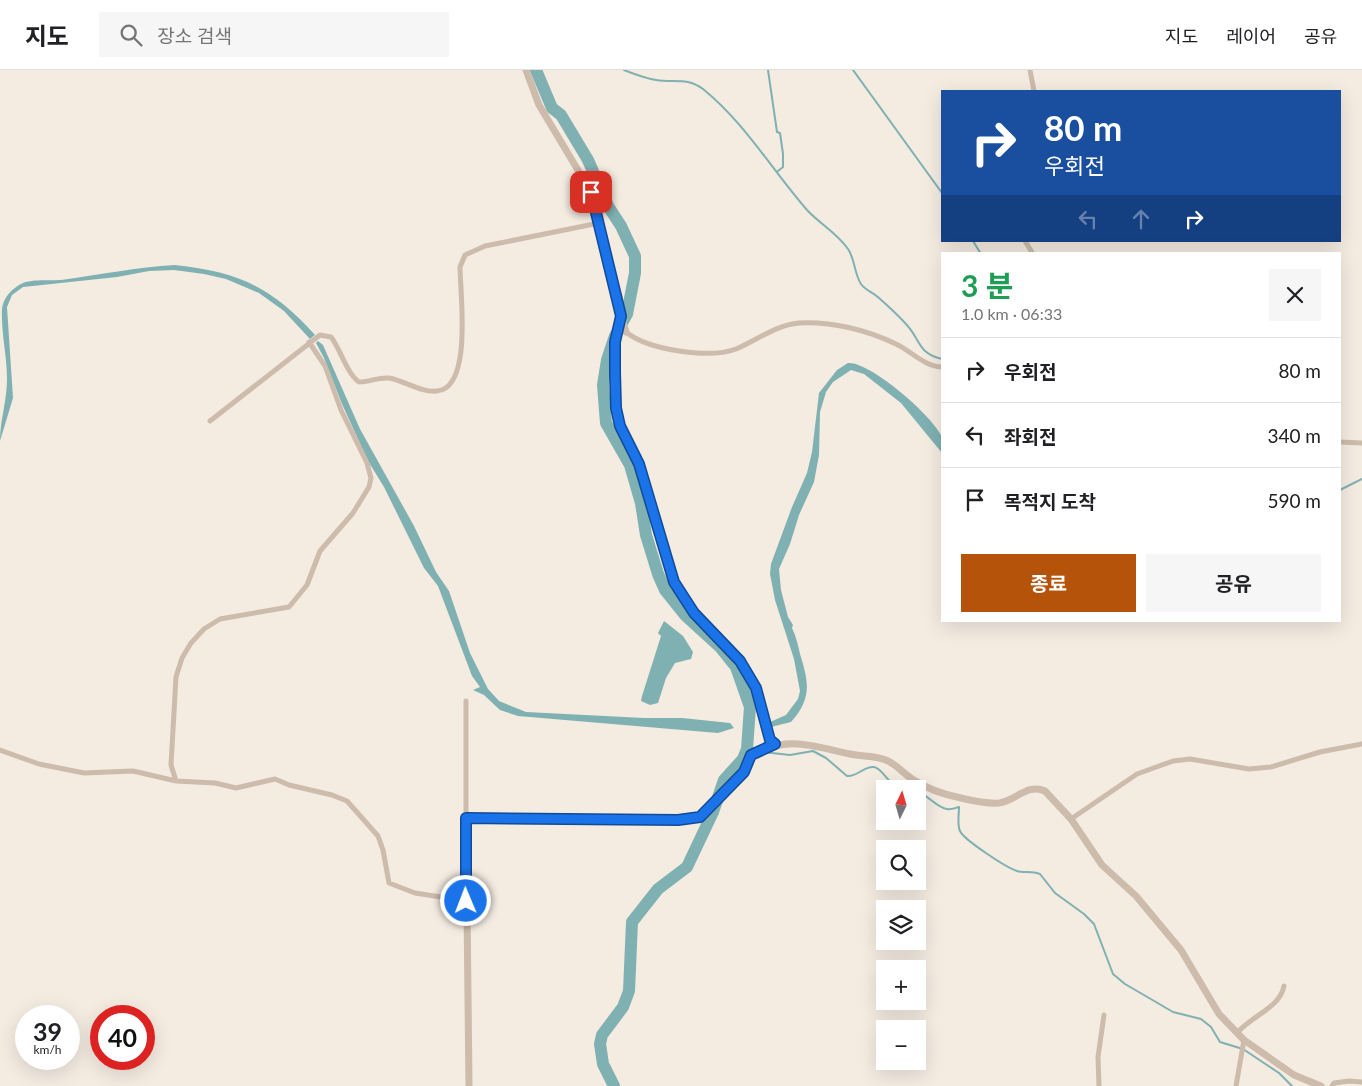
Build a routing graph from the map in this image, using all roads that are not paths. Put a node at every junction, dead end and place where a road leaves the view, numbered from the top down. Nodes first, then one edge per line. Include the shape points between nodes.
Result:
1 (526, 70) edge
2 (1030, 70) edge
3 (1034, 90) edge
4 (599, 224) junction
5 (621, 316) junction
6 (626, 332) joint
7 (309, 342) junction
8 (941, 367) edge
9 (210, 420) dead end
10 (1341, 442) edge
11 (1362, 443) edge
12 (466, 700) dead end
13 (775, 744) junction
14 (1362, 744) edge
15 (0, 750) edge
16 (176, 781) junction
17 (466, 818) junction
18 (1071, 819) junction
19 (466, 901) junction
20 (1284, 986) dead end
21 (1104, 1016) dead end
22 (1238, 1033) junction
23 (1244, 1040) junction
24 (1362, 1082) edge
25 (469, 1086) edge
26 (1099, 1086) edge
27 (1236, 1086) edge
28 (1322, 1086) edge
29 (1332, 1086) edge

1 - 4 street via 539,105 591,192
2 - 3 street
4 - 5 street
4 - 7 street via 485,246 465,255 460,267 461,358 457,374 443,390 428,390 382,378 359,382 350,373 341,351 330,337 320,335
5 - 6 street
5 - 13 street via 615,342 618,418 639,464 674,582 694,613 740,661 756,688 770,740
6 - 8 street via 651,344 711,354 738,348 782,326 820,323 887,340 931,366
7 - 9 street
7 - 16 street via 325,366 337,402 367,463 369,486 353,513 320,551 308,584 288,607 220,619 191,643 176,677 171,765
10 - 11 street
12 - 17 street
13 - 17 street via 751,755 744,772 700,817 678,820
13 - 18 street via 810,744 880,757 920,784 980,802 1004,802 1025,791 1040,789 1049,794
14 - 18 street via 1320,752 1271,767 1248,769 1190,759 1173,761 1137,774
15 - 16 street via 66,770 96,773 132,771
16 - 19 street via 215,783 236,788 275,779 332,795 347,802 378,836 389,883 415,893
17 - 19 street
18 - 22 street via 1102,865 1136,896 1181,950 1219,1014
19 - 25 street
20 - 22 street via 1283,994 1276,1002 1245,1024
21 - 26 street via 1098,1057
22 - 23 street
23 - 27 street
23 - 28 street via 1294,1075
24 - 29 street via 1340,1082

